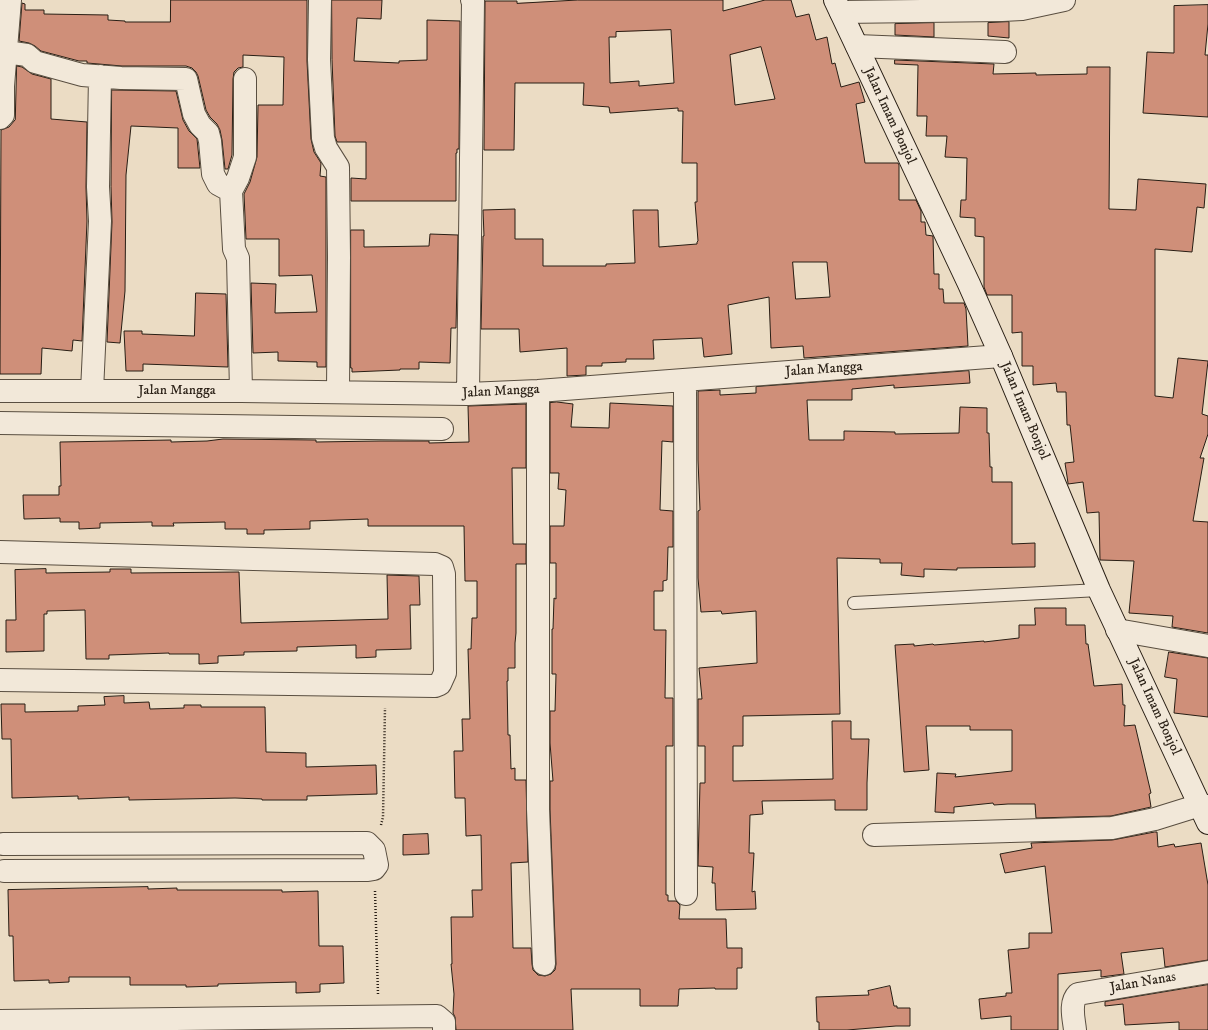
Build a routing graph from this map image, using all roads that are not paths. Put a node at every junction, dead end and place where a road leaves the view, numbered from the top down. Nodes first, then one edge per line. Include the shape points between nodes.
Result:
1 (10, 0) edge
2 (320, 0) edge
3 (472, 0) edge
4 (1064, 0) edge
5 (838, 6) edge
6 (857, 46) junction
7 (6, 52) junction
8 (1005, 52) dead end
9 (100, 76) junction
10 (246, 79) dead end
11 (0, 118) edge
12 (231, 191) junction
13 (1001, 356) junction
14 (684, 380) junction
15 (0, 391) edge
16 (92, 391) junction
17 (241, 391) junction
18 (538, 391) junction
19 (338, 392) junction
20 (468, 394) junction
21 (0, 423) edge
22 (442, 429) dead end
23 (0, 552) edge
24 (1099, 590) junction
25 (854, 603) dead end
26 (1118, 630) junction
27 (1208, 646) edge
28 (0, 680) edge
29 (1205, 812) edge
30 (874, 835) dead end
31 (2, 842) edge
32 (2, 874) edge
33 (686, 894) dead end
34 (544, 964) dead end
35 (1208, 972) edge
36 (0, 1021) edge
37 (444, 1030) edge
38 (1075, 1030) edge

1 - 7 street
2 - 19 street via 319,60 323,138 338,167
3 - 20 street
4 - 5 street via 1009,10
5 - 6 street, Jalan Imam Bonjol
6 - 8 street
6 - 13 street, Jalan Imam Bonjol
7 - 9 street via 28,55 35,62 82,75
7 - 11 street via 3,115
9 - 12 street via 186,79 194,114 208,133 213,174 218,184
9 - 16 street via 100,221
10 - 12 street via 245,157
12 - 17 street via 234,249 238,258
13 - 14 street, Jalan Mangga
13 - 24 street, Jalan Imam Bonjol
14 - 18 street, Jalan Mangga
14 - 33 street
15 - 16 street, Jalan Mangga
16 - 17 street, Jalan Mangga
17 - 19 street, Jalan Mangga
18 - 20 street, Jalan Mangga
18 - 34 street via 538,809
19 - 20 street, Jalan Mangga
21 - 22 street
23 - 28 street via 435,564 442,567 444,574 445,673 440,684 435,686
24 - 25 lane
24 - 26 street, Jalan Imam Bonjol
26 - 27 street
26 - 29 street, Jalan Imam Bonjol
29 - 30 street via 1112,828
31 - 32 street via 6,858
31 - 32 street via 367,843 374,860 368,870
35 - 38 street, Jalan Nanas via 1078,994 1073,1006
36 - 37 street via 437,1016 444,1022

